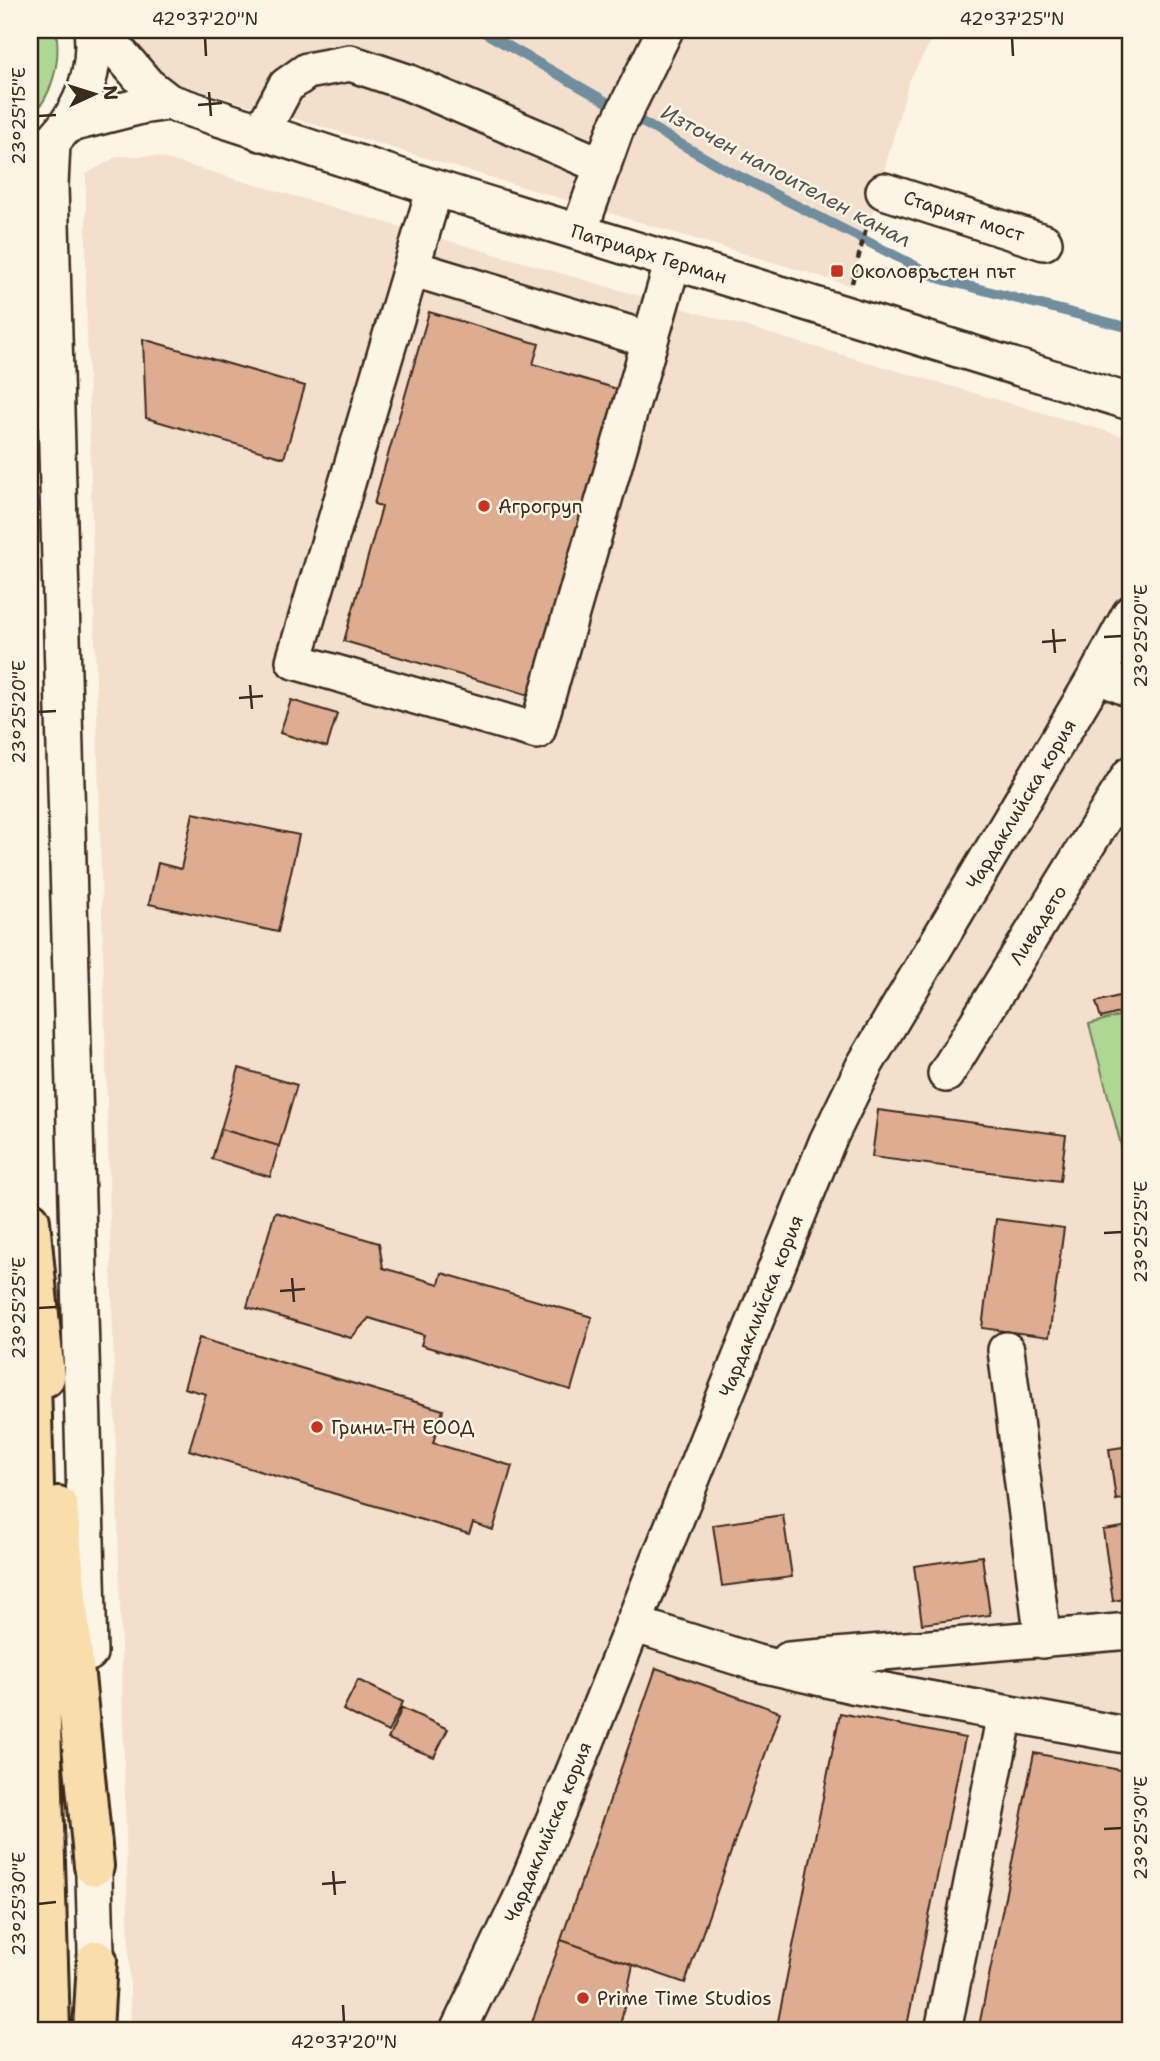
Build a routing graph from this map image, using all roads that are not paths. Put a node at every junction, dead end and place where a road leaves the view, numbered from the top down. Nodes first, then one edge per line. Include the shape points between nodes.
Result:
1 (92, 30) edge
2 (100, 30) edge
3 (665, 30) edge
4 (169, 102) junction
5 (261, 133) junction
6 (51, 143) edge
7 (603, 166) junction
8 (435, 188) junction
9 (884, 191) dead end
10 (579, 232) junction
11 (1044, 242) dead end
12 (673, 261) junction
13 (411, 268) junction
14 (650, 340) junction
15 (1130, 402) edge
16 (1130, 614) edge
17 (1097, 676) junction
18 (1130, 688) edge
19 (1130, 775) edge
20 (946, 1074) dead end
21 (30, 1221) edge
22 (30, 1349) edge
23 (1006, 1350) dead end
24 (633, 1624) junction
25 (1119, 1635) edge
26 (1043, 1640) junction
27 (757, 1662) junction
28 (1005, 1714) junction
29 (1130, 1736) edge
30 (94, 1866) junction
31 (97, 1960) junction
32 (50, 2031) edge
33 (93, 2031) edge
34 (98, 2031) edge
35 (459, 2031) edge
36 (943, 2031) edge

1 - 6 street via 92,64 84,94
2 - 4 street via 147,85
3 - 7 street via 615,131
4 - 5 street, Патриарх Герман
4 - 6 street via 141,106
5 - 7 street via 286,86 307,71 350,63 407,82
5 - 8 street, Патриарх Герман
6 - 30 street
7 - 10 street
8 - 10 street, Патриарх Герман
8 - 13 street
9 - 11 street, Старият мост
10 - 12 street, Патриарх Герман
12 - 14 street
12 - 15 street, Патриарх Герман
13 - 14 street
13 - 14 street via 294,661 307,665 537,731
16 - 17 street, Чардаклийска кория
17 - 18 street
17 - 24 street, Чардаклийска кория via 864,1066 827,1142
19 - 20 street, Ливадето
21 - 30 highway
22 - 32 highway
23 - 26 street
24 - 27 street
24 - 35 street, Чардаклийска кория via 522,1897
25 - 26 street
26 - 27 street
27 - 28 street
28 - 29 street
28 - 36 street
30 - 31 street
31 - 33 highway
31 - 34 street

